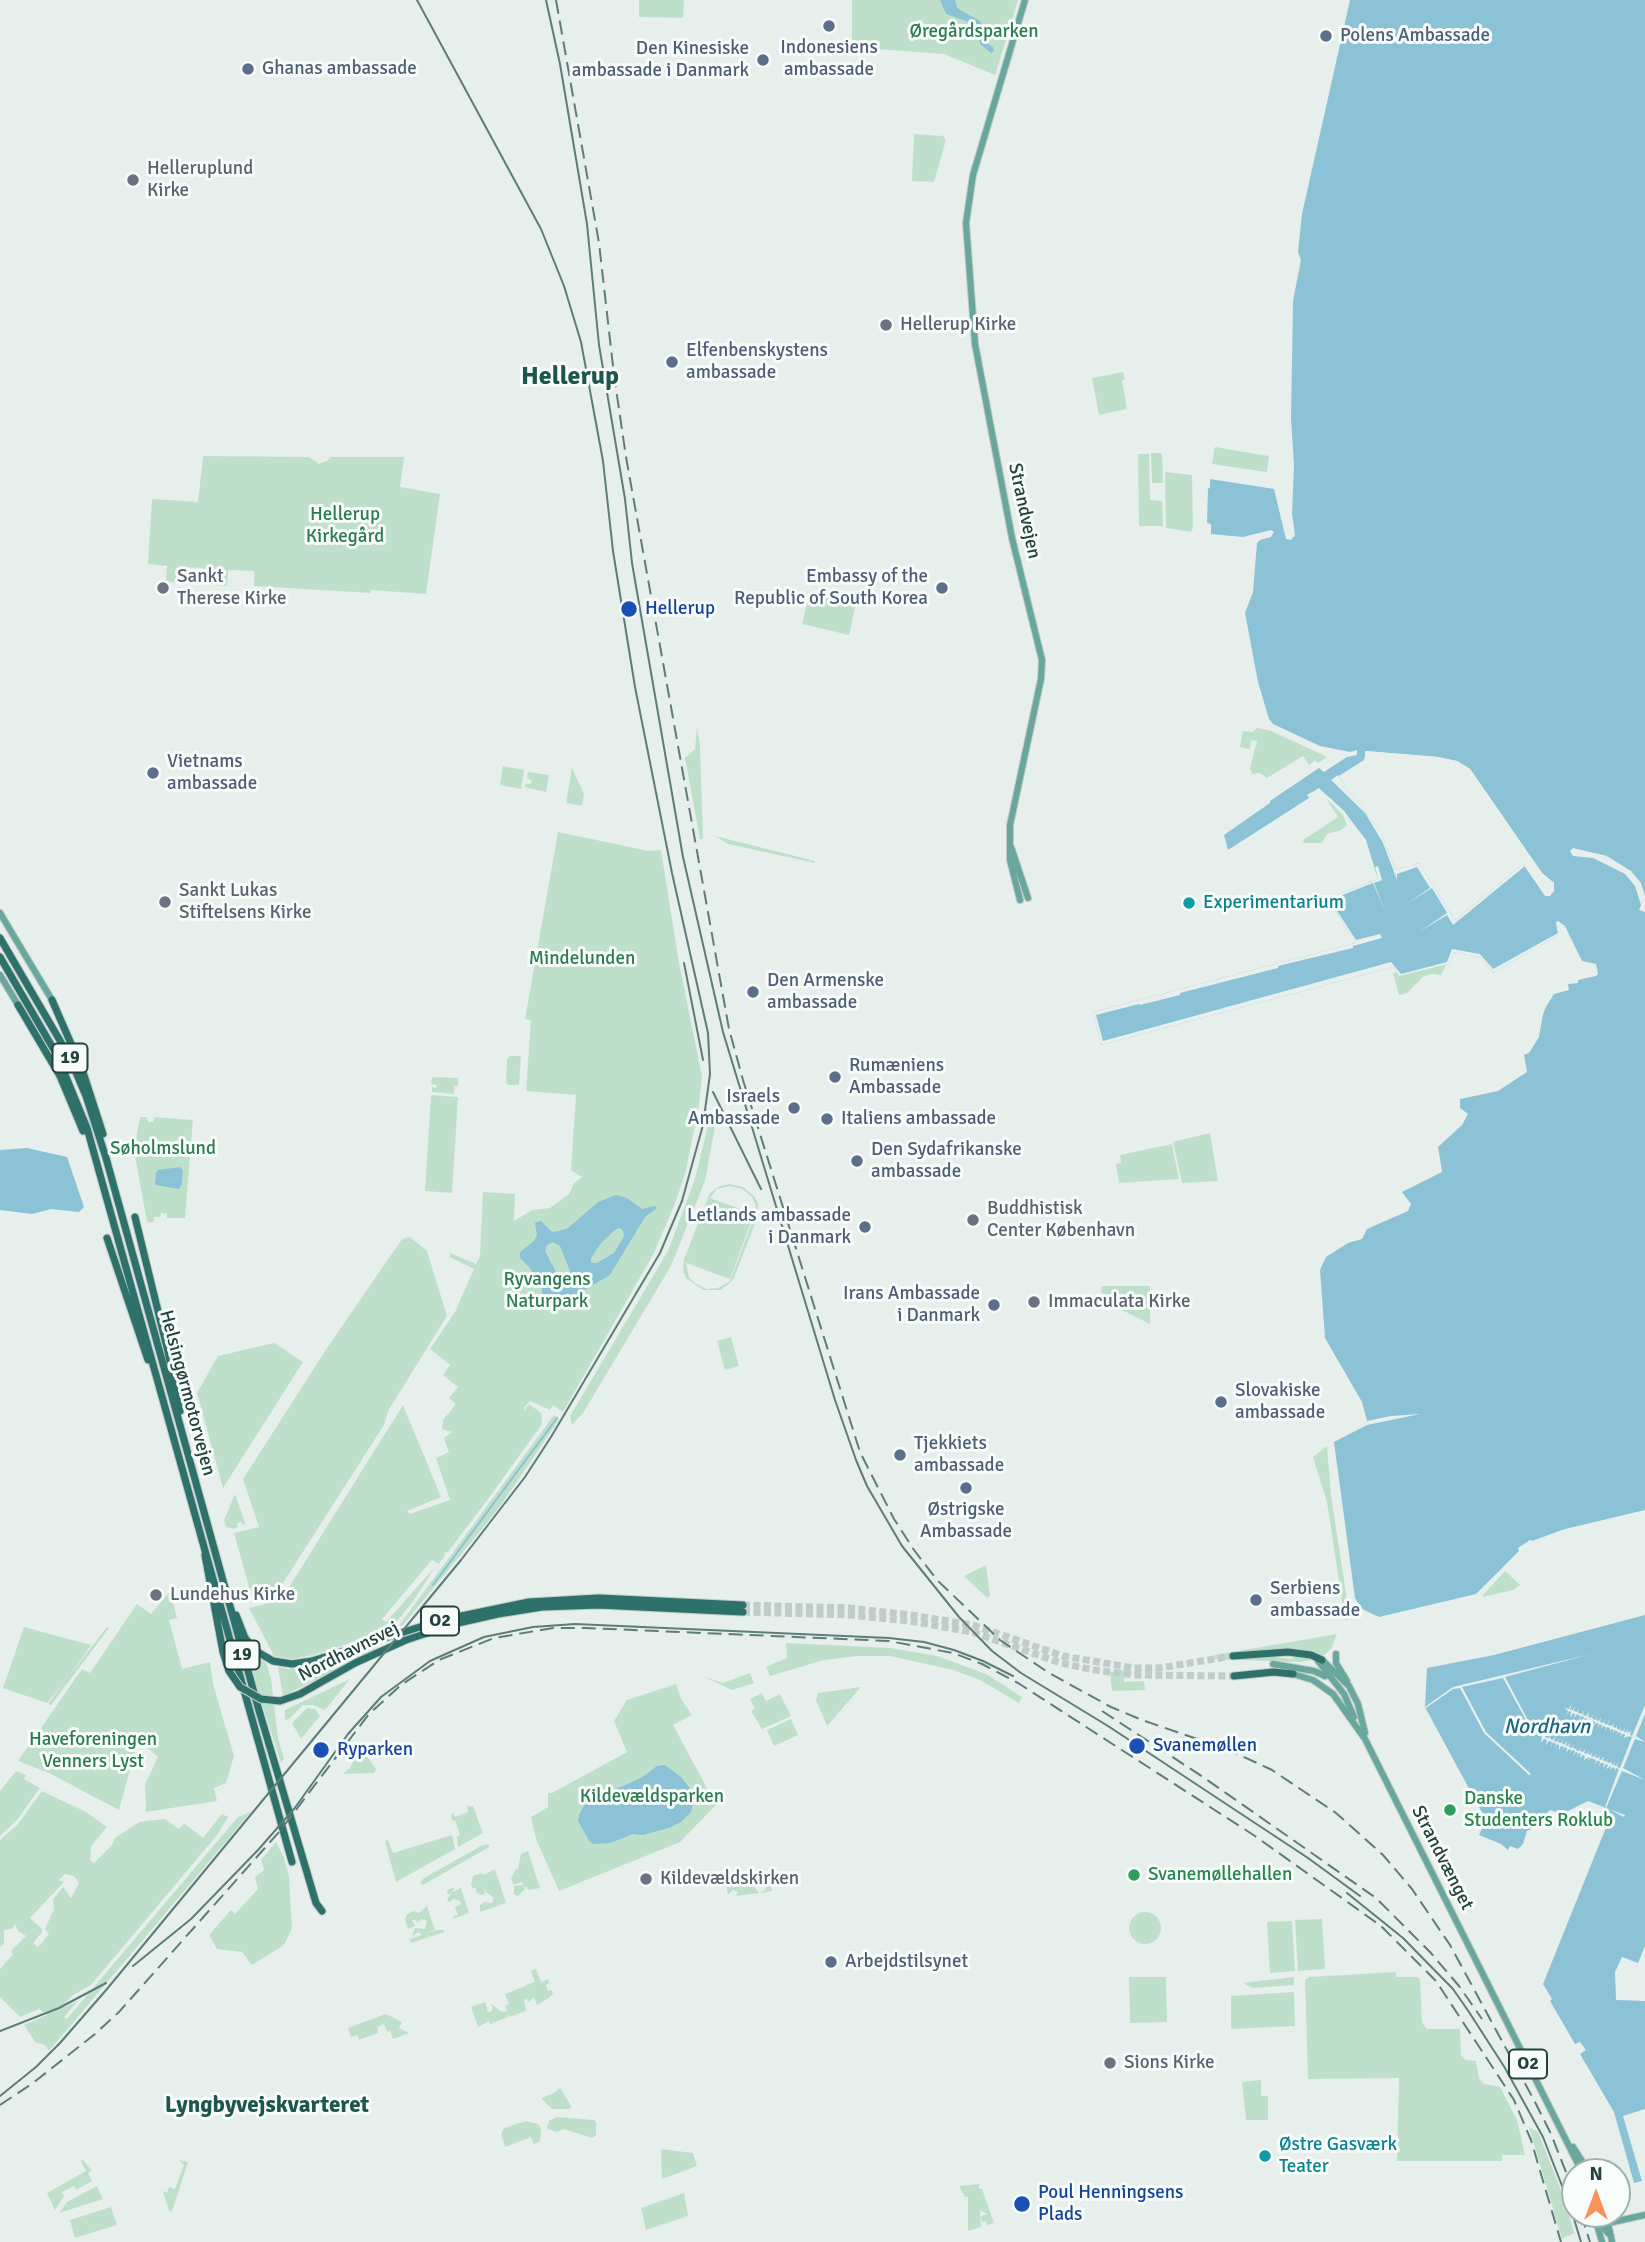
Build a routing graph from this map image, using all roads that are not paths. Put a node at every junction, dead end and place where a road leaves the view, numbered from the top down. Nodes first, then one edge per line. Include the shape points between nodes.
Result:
1 (1027, 0) edge
2 (1024, 899) dead end
3 (0, 913) edge
4 (0, 938) edge
5 (0, 957) edge
6 (0, 975) edge
7 (52, 1000) joint
8 (18, 1005) joint
9 (101, 1177) junction
10 (114, 1190) junction
11 (135, 1217) dead end
12 (107, 1238) dead end
13 (159, 1385) junction
14 (184, 1443) junction
15 (204, 1544) junction
16 (214, 1548) junction
17 (1336, 1654) dead end
18 (1233, 1656) tunnel mouth
19 (1320, 1661) junction
20 (1273, 1664) dead end
21 (1293, 1674) joint
22 (1234, 1676) tunnel mouth
23 (1332, 1680) junction
24 (1349, 1686) junction
25 (1354, 1696) junction
26 (1344, 1701) junction
27 (1366, 1739) junction
28 (292, 1862) dead end
29 (323, 1911) dead end
30 (1566, 2137) junction
31 (1576, 2158) edge
32 (1580, 2158) edge
33 (1607, 2234) edge
34 (1602, 2242) edge

1 - 2 main road, Strandvejen via 973,174 966,223 975,344 1012,538 1042,664 1011,813 1010,845
3 - 7 main road
4 - 10 highway, Helsingørmotorvejen / 19 via 69,1056
5 - 9 highway, Helsingørmotorvejen / 19 via 66,1073
6 - 8 main road
7 - 10 highway via 95,1106
8 - 9 highway via 60,1076
9 - 13 highway, Helsingørmotorvejen / 19
10 - 14 highway, Helsingørmotorvejen / 19
11 - 14 highway via 172,1367
12 - 13 highway
13 - 15 highway, Helsingørmotorvejen / 19
14 - 16 highway, Helsingørmotorvejen / 19
15 - 16 highway, Nordhavnsvej / O2, bridge via 229,1671 244,1690 261,1699 280,1701 300,1694 406,1640 498,1614 590,1605 743,1609 599,1598 529,1602 451,1618 313,1661 287,1664 265,1658 248,1642
15 - 28 highway, Helsingørmotorvejen / 19
16 - 29 highway, Helsingørmotorvejen / 19 via 316,1903
17 - 24 main road
18 - 19 highway, O2 via 1289,1651
19 - 23 main road
19 - 24 main road, Strandvænget / O2
20 - 23 main road via 1314,1671
21 - 22 highway, O2
21 - 26 main road, O2
23 - 26 main road
24 - 25 main road, Strandvænget / O2
25 - 26 main road
25 - 27 main road, Strandvænget / O2
26 - 27 main road, Strandvænget / O2
27 - 30 main road, Strandvænget / O2
30 - 31 main road, O2
30 - 32 main road, O2
33 - 34 main road

